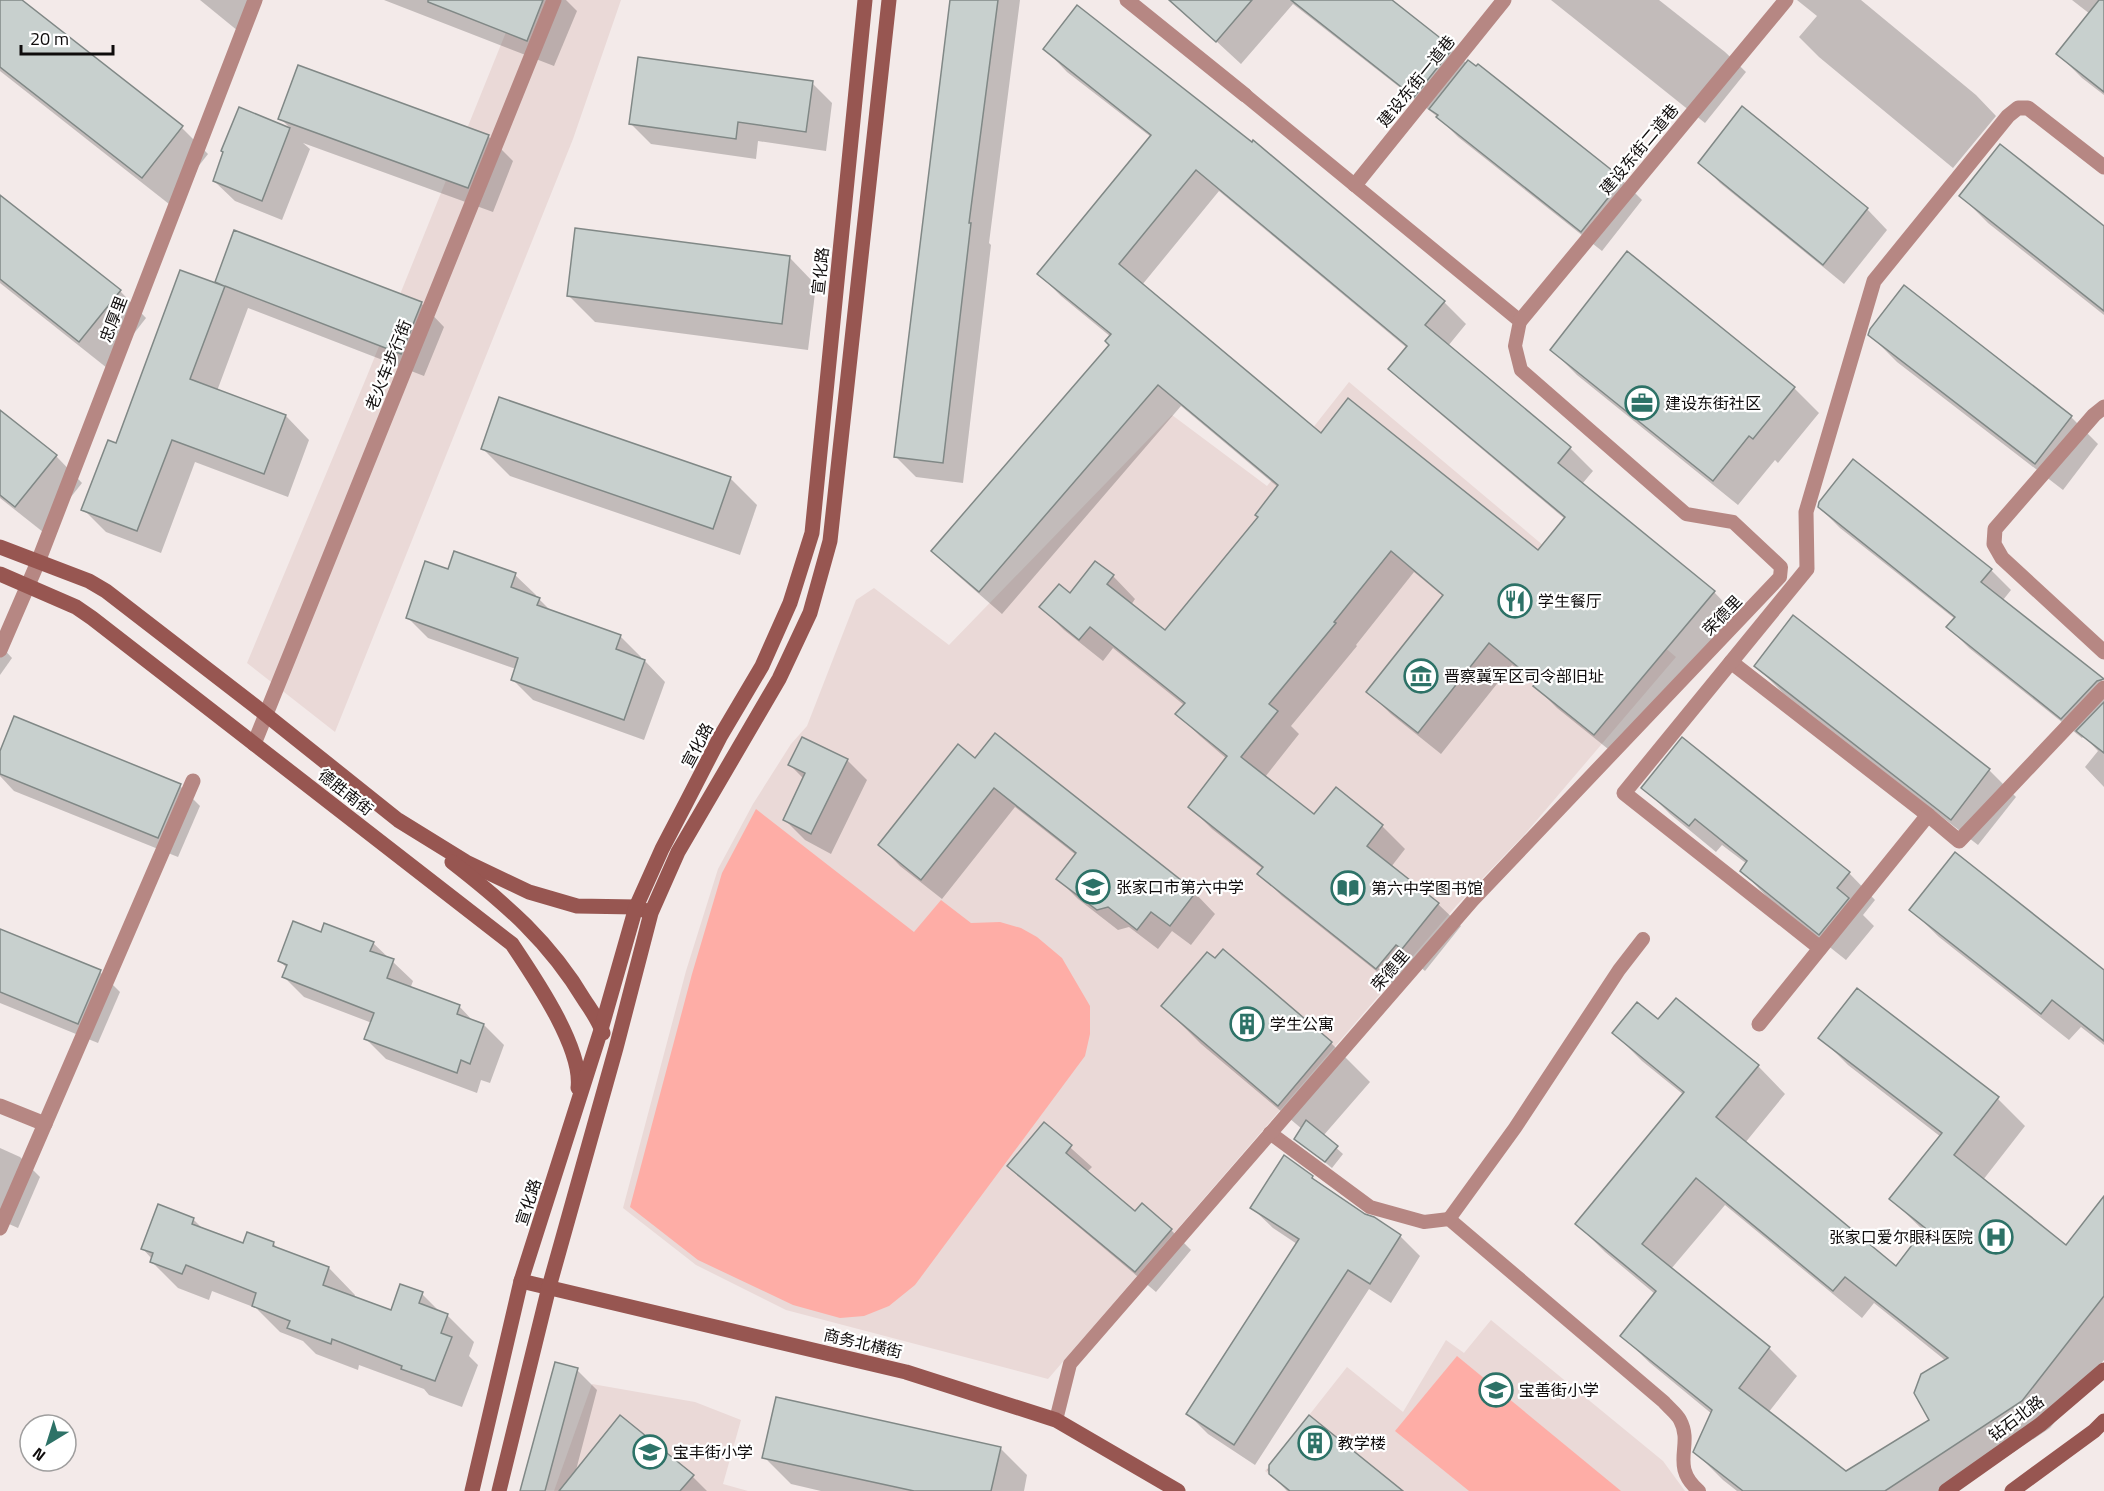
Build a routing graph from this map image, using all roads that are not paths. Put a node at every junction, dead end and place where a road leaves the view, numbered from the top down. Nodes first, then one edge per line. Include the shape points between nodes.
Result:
1 (255, 0) edge
2 (554, 0) edge
3 (865, 0) edge
4 (888, 0) edge
5 (1127, 0) edge
6 (1504, 0) edge
7 (1786, 0) edge
8 (1245, 95) joint
9 (2104, 167) edge
10 (1355, 185) junction
11 (1520, 321) junction
12 (2104, 407) edge
13 (0, 547) edge
14 (39, 562) junction
15 (0, 574) edge
16 (28, 587) junction
17 (0, 650) edge
18 (2104, 652) edge
19 (1731, 662) junction
20 (2104, 688) edge
21 (266, 714) junction
22 (254, 744) junction
23 (193, 781) dead end
24 (1928, 815) junction
25 (398, 820) junction
26 (636, 907) junction
27 (651, 913) junction
28 (1643, 939) dead end
29 (1820, 948) junction
30 (1759, 1024) dead end
31 (602, 1028) junction
32 (610, 1068) junction
33 (0, 1106) edge
34 (575, 1112) junction
35 (45, 1124) junction
36 (1270, 1133) junction
37 (1449, 1219) junction
38 (1, 1224) edge
39 (522, 1281) junction
40 (549, 1287) junction
41 (2104, 1370) edge
42 (1056, 1420) junction
43 (2101, 1430) edge
44 (1695, 1490) edge
45 (472, 1491) edge
46 (499, 1491) edge
47 (1178, 1491) edge
48 (1946, 1491) edge
49 (2012, 1491) edge

1 - 14 street, 忠厚里
2 - 21 street, 老火车步行街
3 - 26 main road, 宣化路 via 812,533 790,603 762,666 720,737
4 - 27 main road via 830,541 810,613 779,679 678,852
5 - 8 street
6 - 10 street, 建设东街一道巷
7 - 11 street, 建设东街二道巷
8 - 10 lane
9 - 19 street via 2028,108 2018,108 1874,281 1806,512 1807,569
10 - 11 lane
11 - 36 lane, 荣德里 via 1515,346 1521,370 1686,514 1733,522 1781,567 1780,578 1473,900
12 - 18 street via 1995,529 1994,544 2002,558
13 - 14 main road, 德胜南街
14 - 16 street, 忠厚里
14 - 21 main road, 德胜南街 via 106,591
15 - 16 main road, 德胜南街
16 - 17 street, 忠厚里
16 - 22 main road, 德胜南街 via 76,607
19 - 24 street
19 - 29 street via 1624,793
20 - 24 street via 1959,841
21 - 22 street, 老火车步行街
21 - 25 main road, 德胜南街
22 - 34 main road, 德胜南街 via 512,944 539,985 576,1060 579,1081
23 - 35 street
24 - 29 street
25 - 26 main road, 德胜南街 via 466,862 529,891 577,906
25 - 31 main road, 德胜南街 via 500,898 536,934 570,975
26 - 27 main road, 德胜南街
26 - 31 main road, 宣化路
27 - 32 main road
28 - 37 lane
29 - 30 street
31 - 32 main road, 德胜南街
31 - 34 main road, 宣化路
32 - 40 main road
33 - 35 street
34 - 39 main road, 宣化路
35 - 38 street
36 - 37 lane via 1370,1207 1424,1222
36 - 42 lane, 荣德里 via 1070,1364
37 - 44 lane via 1680,1420 1687,1480
39 - 40 main road, 商务北横街
39 - 45 main road, 宣化路
40 - 42 main road, 商务北横街 via 906,1372
40 - 46 main road
41 - 48 main road, 钻石北路 via 2041,1424
42 - 47 main road, 商务北横街
43 - 49 main road

